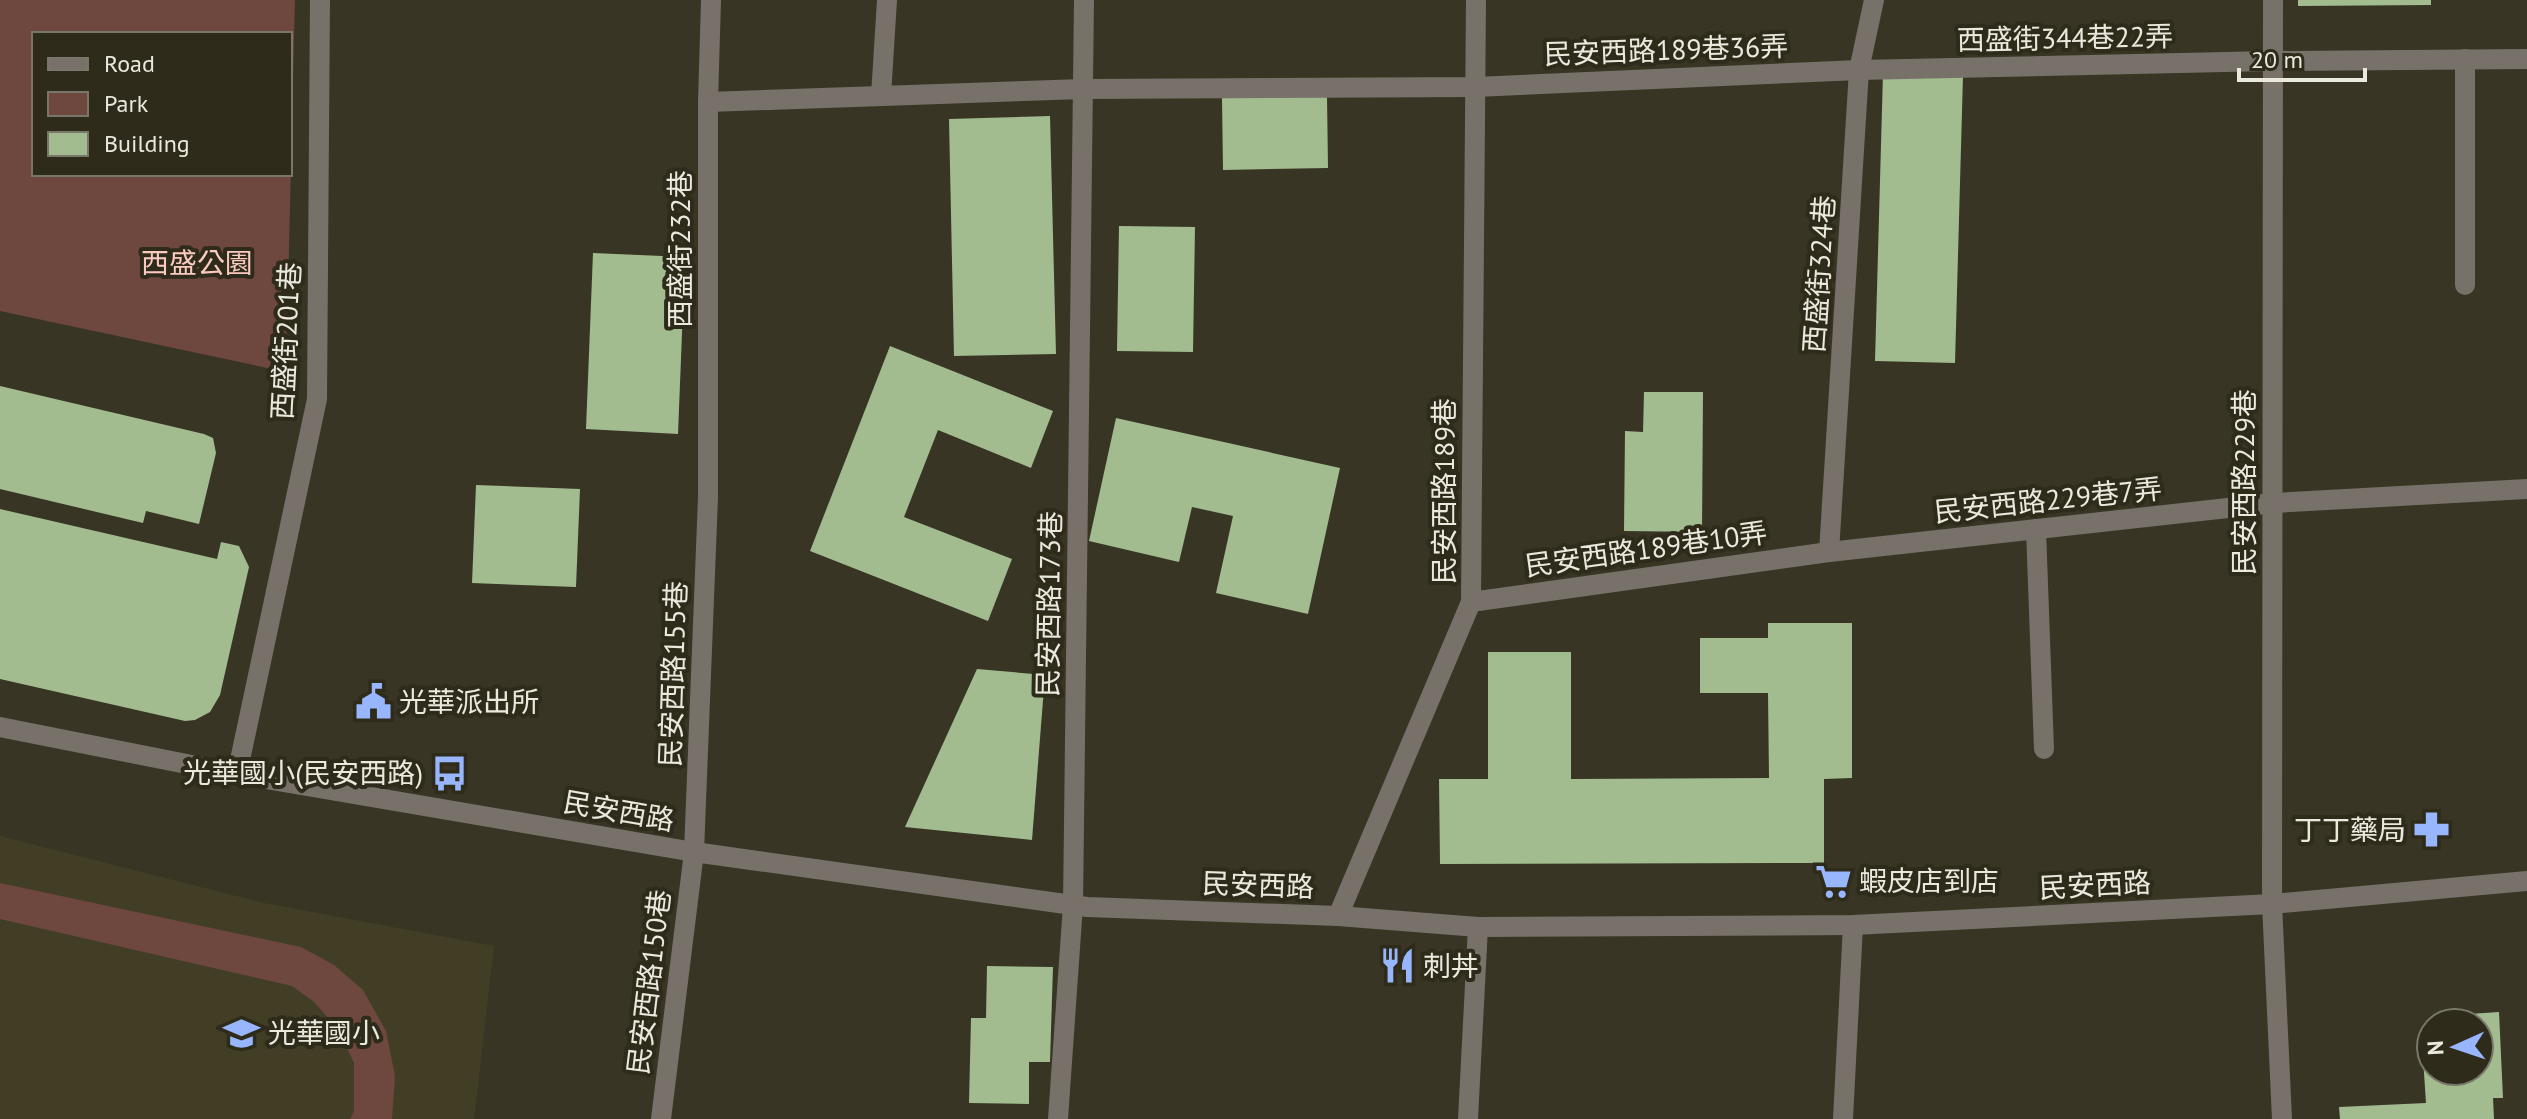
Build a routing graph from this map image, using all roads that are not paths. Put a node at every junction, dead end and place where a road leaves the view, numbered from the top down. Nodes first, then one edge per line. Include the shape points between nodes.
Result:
1 (320, 0) edge
2 (711, 0) edge
3 (887, 0) edge
4 (1084, 0) edge
5 (1476, 0) edge
6 (1874, 0) edge
7 (2273, 0) edge
8 (2465, 59) junction
9 (2527, 59) edge
10 (2271, 61) junction
11 (1859, 70) junction
12 (1475, 87) junction
13 (1083, 89) junction
14 (881, 96) junction
15 (708, 102) junction
16 (2465, 285) dead end
17 (2527, 489) edge
18 (708, 497) joint
19 (2273, 503) junction
20 (2036, 529) junction
21 (1829, 552) junction
22 (1471, 602) junction
23 (0, 727) edge
24 (2044, 749) dead end
25 (237, 774) junction
26 (694, 852) junction
27 (2527, 881) edge
28 (2272, 904) junction
29 (1073, 905) junction
30 (1338, 916) junction
31 (1853, 925) junction
32 (1478, 927) junction
33 (661, 1119) edge
34 (1058, 1119) edge
35 (1468, 1119) edge
36 (1843, 1119) edge
37 (2282, 1119) edge

1 - 25 street, 西盛街201巷 via 317,399
2 - 15 street, 西盛街232巷
3 - 14 street
4 - 13 street, 民安西路173巷
5 - 12 street, 民安西路189巷
6 - 11 street, 西盛街324巷
7 - 10 street, 民安西路229巷
8 - 9 street, 西盛街344巷22弄
8 - 10 street, 西盛街344巷22弄
8 - 16 street
10 - 11 street, 西盛街344巷22弄
10 - 19 street, 民安西路229巷
11 - 12 street, 民安西路189巷36弄
11 - 21 street, 西盛街324巷
12 - 13 street, 民安西路189巷36弄
12 - 22 street, 民安西路189巷
13 - 14 street, 民安西路189巷36弄
13 - 29 street, 民安西路173巷
14 - 15 street, 民安西路189巷36弄
15 - 18 street, 西盛街232巷
17 - 19 street, 民安西路229巷7弄
18 - 26 street, 民安西路155巷
19 - 20 street, 民安西路229巷7弄
19 - 28 street, 民安西路229巷
20 - 21 street, 民安西路229巷7弄
20 - 24 street
21 - 22 street, 民安西路189巷10弄
22 - 30 street, 民安西路189巷
23 - 25 street, 民安西路
25 - 26 street, 民安西路
26 - 29 street, 民安西路
26 - 33 street, 民安西路150巷
27 - 28 street, 民安西路
28 - 31 street, 民安西路
28 - 37 street, 民安西路229巷
29 - 30 street, 民安西路
29 - 34 street, 民安西路173巷
30 - 32 street, 民安西路
31 - 32 street, 民安西路
31 - 36 street
32 - 35 street

